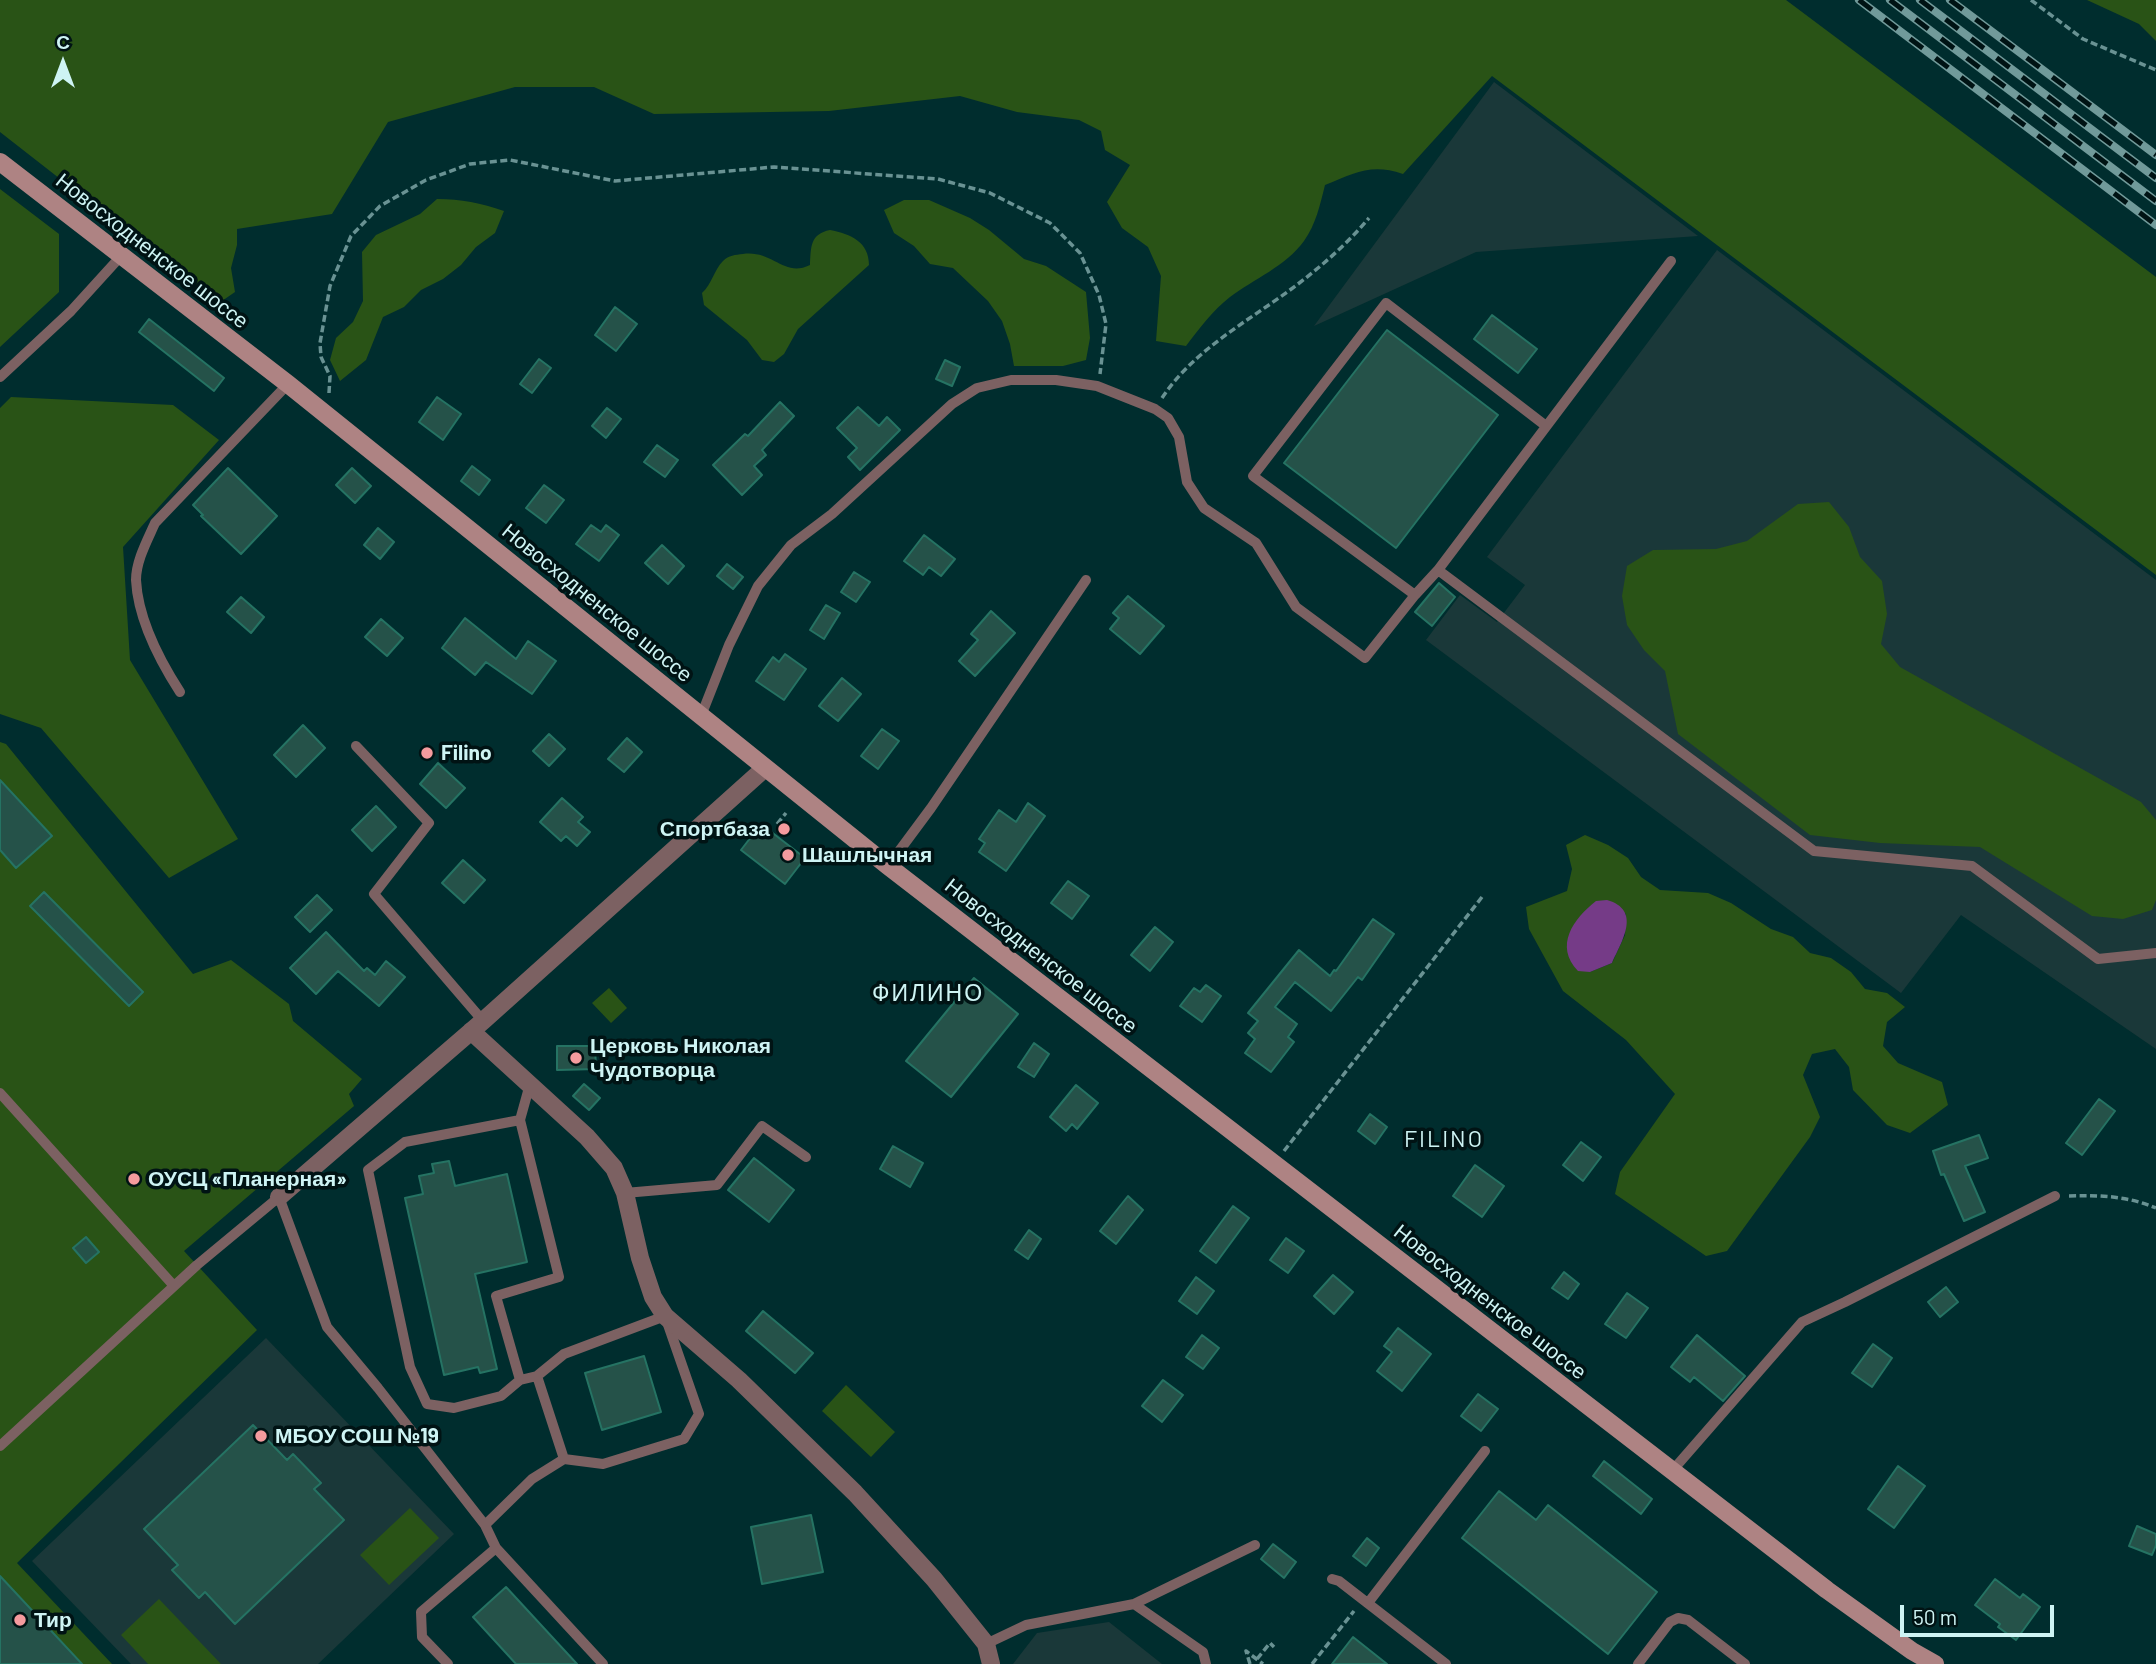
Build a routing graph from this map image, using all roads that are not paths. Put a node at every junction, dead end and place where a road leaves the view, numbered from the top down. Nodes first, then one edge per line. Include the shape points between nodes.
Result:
1 (0, 162) edge
2 (121, 256) junction
3 (1671, 261) dead end
4 (0, 377) edge
5 (288, 384) junction
6 (1546, 426) junction
7 (1437, 570) junction
8 (1086, 580) dead end
9 (1415, 595) junction
10 (180, 692) dead end
11 (701, 716) junction
12 (356, 746) dead end
13 (765, 768) junction
14 (888, 866) junction
15 (2156, 953) edge
16 (477, 1026) junction
17 (530, 1084) junction
18 (0, 1093) edge
19 (520, 1120) junction
20 (806, 1157) dead end
21 (625, 1193) junction
22 (2055, 1196) road end
23 (279, 1197) junction
24 (174, 1286) junction
25 (665, 1316) junction
26 (537, 1376) junction
27 (520, 1380) junction
28 (0, 1446) edge
29 (1485, 1451) dead end
30 (564, 1459) junction
31 (1672, 1471) junction
32 (485, 1525) junction
33 (1255, 1545) dead end
34 (496, 1548) junction
35 (1332, 1578) dead end
36 (1366, 1601) junction
37 (1134, 1605) junction
38 (986, 1644) junction
39 (448, 1664) edge
40 (603, 1664) edge
41 (992, 1664) edge
42 (1206, 1664) edge
43 (1446, 1664) edge
44 (1638, 1664) edge
45 (1745, 1664) edge
46 (1935, 1664) edge

1 - 2 main road, Новосходненское шоссе
2 - 4 lane via 71,311
2 - 5 main road, Новосходненское шоссе
3 - 6 lane
5 - 10 lane via 155,523 142,552 136,580 143,614 162,664
5 - 11 main road, Новосходненское шоссе
6 - 7 lane
6 - 9 lane via 1385,303 1253,476
7 - 9 lane
7 - 15 lane via 1814,851 1972,866 2098,959
8 - 14 lane
9 - 11 lane via 1365,658 1296,607 1256,543 1204,508 1187,482 1179,437 1168,418 1097,386 1011,380 977,388 952,404 832,514 791,545 758,586
11 - 13 main road, Новосходненское шоссе
12 - 16 lane via 429,822 374,894
13 - 14 main road, Новосходненское шоссе
13 - 16 street
14 - 31 main road, Новосходненское шоссе
16 - 17 street
16 - 23 street
17 - 19 lane
17 - 21 street via 587,1137 614,1168
18 - 24 lane
19 - 27 lane via 559,1278 496,1296
19 - 27 lane via 405,1142 368,1170 410,1367 427,1404 454,1408 501,1396
20 - 21 lane via 762,1126 717,1185
21 - 25 street via 640,1258
22 - 31 lane via 1802,1322
23 - 24 lane
23 - 32 lane via 327,1327
24 - 28 lane
25 - 26 lane via 564,1354
25 - 30 lane via 699,1414 684,1439 603,1464
25 - 38 street via 739,1380 855,1493
26 - 27 lane
26 - 30 lane
29 - 36 lane
30 - 32 lane via 532,1479
31 - 46 main road, Новосходненское шоссе via 1827,1590
32 - 34 lane
33 - 37 lane
34 - 39 lane via 421,1612 422,1637
34 - 40 lane
35 - 36 lane
36 - 43 lane
37 - 38 lane via 1026,1625
37 - 42 lane via 1203,1652
38 - 41 street
44 - 45 lane via 1678,1618 1688,1620

